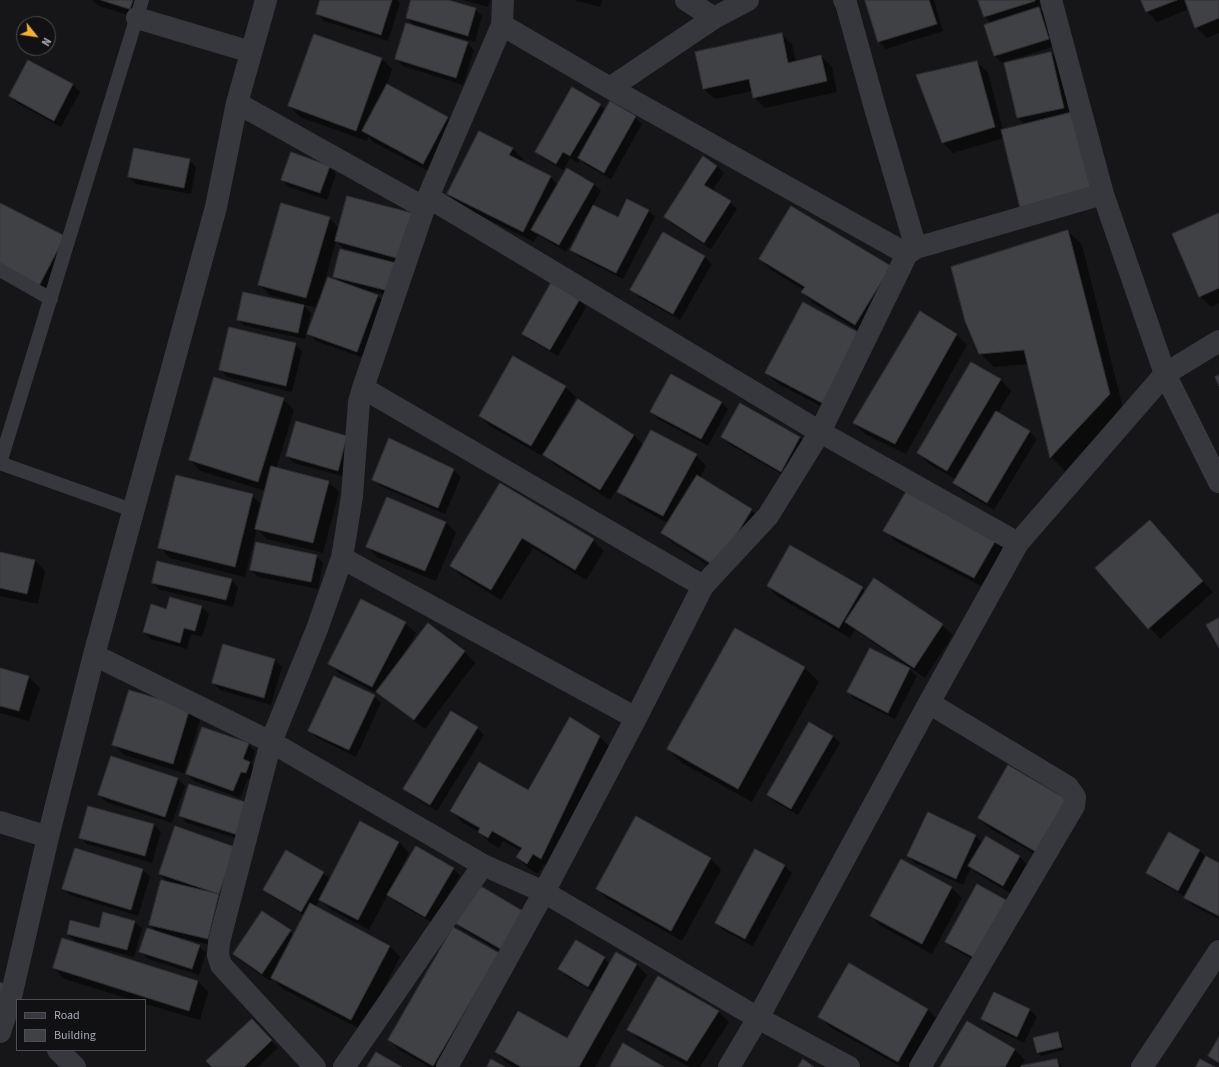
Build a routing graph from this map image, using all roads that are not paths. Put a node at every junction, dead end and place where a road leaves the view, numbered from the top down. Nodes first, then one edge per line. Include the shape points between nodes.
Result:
1 (266, 0) edge
2 (502, 0) edge
3 (686, 0) edge
4 (748, 0) edge
5 (844, 0) edge
6 (1051, 0) edge
7 (139, 9) edge
8 (714, 18) junction
9 (502, 25) junction
10 (251, 52) junction
11 (610, 88) junction
12 (237, 103) junction
13 (1104, 194) junction
14 (427, 203) junction
15 (912, 251) junction
16 (0, 270) edge
17 (51, 299) junction
18 (1219, 341) edge
19 (1165, 374) junction
20 (363, 388) junction
21 (820, 432) junction
22 (0, 463) edge
23 (1219, 482) edge
24 (132, 510) junction
25 (1018, 543) junction
26 (342, 558) junction
27 (703, 586) junction
28 (94, 655) junction
29 (929, 703) junction
30 (636, 718) junction
31 (271, 742) junction
32 (0, 822) edge
33 (48, 837) junction
34 (483, 865) junction
35 (544, 892) junction
36 (1219, 951) edge
37 (14, 1004) edge
38 (758, 1018) junction
39 (0, 1032) edge
40 (59, 1051) edge
41 (75, 1067) edge
42 (315, 1067) edge
43 (344, 1067) edge
44 (447, 1067) edge
45 (730, 1067) edge
46 (849, 1067) edge
47 (920, 1067) edge
48 (1142, 1067) edge

1 - 10 street
2 - 9 street
3 - 8 street
4 - 8 street
5 - 15 street
6 - 13 street
7 - 10 street
7 - 17 lane
8 - 11 street
9 - 11 street
9 - 14 street
10 - 12 street
11 - 15 street
12 - 14 street
12 - 24 street via 216,207
13 - 15 street
13 - 19 street
14 - 20 street
14 - 21 street
15 - 21 street
16 - 17 lane
17 - 22 lane
18 - 19 street
19 - 23 street
19 - 25 street
20 - 26 street via 359,402 352,496
20 - 27 street
21 - 25 street
21 - 27 street via 768,516
22 - 24 lane
24 - 28 street
25 - 29 street
26 - 30 street
26 - 31 street via 317,629
27 - 30 street
28 - 31 street
28 - 33 street
29 - 38 street
29 - 47 street via 1068,787 1075,797 1074,806
30 - 35 street
31 - 34 street
31 - 42 street via 219,942 218,955 221,965
32 - 33 street
33 - 37 street
34 - 35 street
34 - 43 street
35 - 38 street
35 - 44 street
36 - 48 street
37 - 39 street
38 - 45 street
38 - 46 street
40 - 41 street

